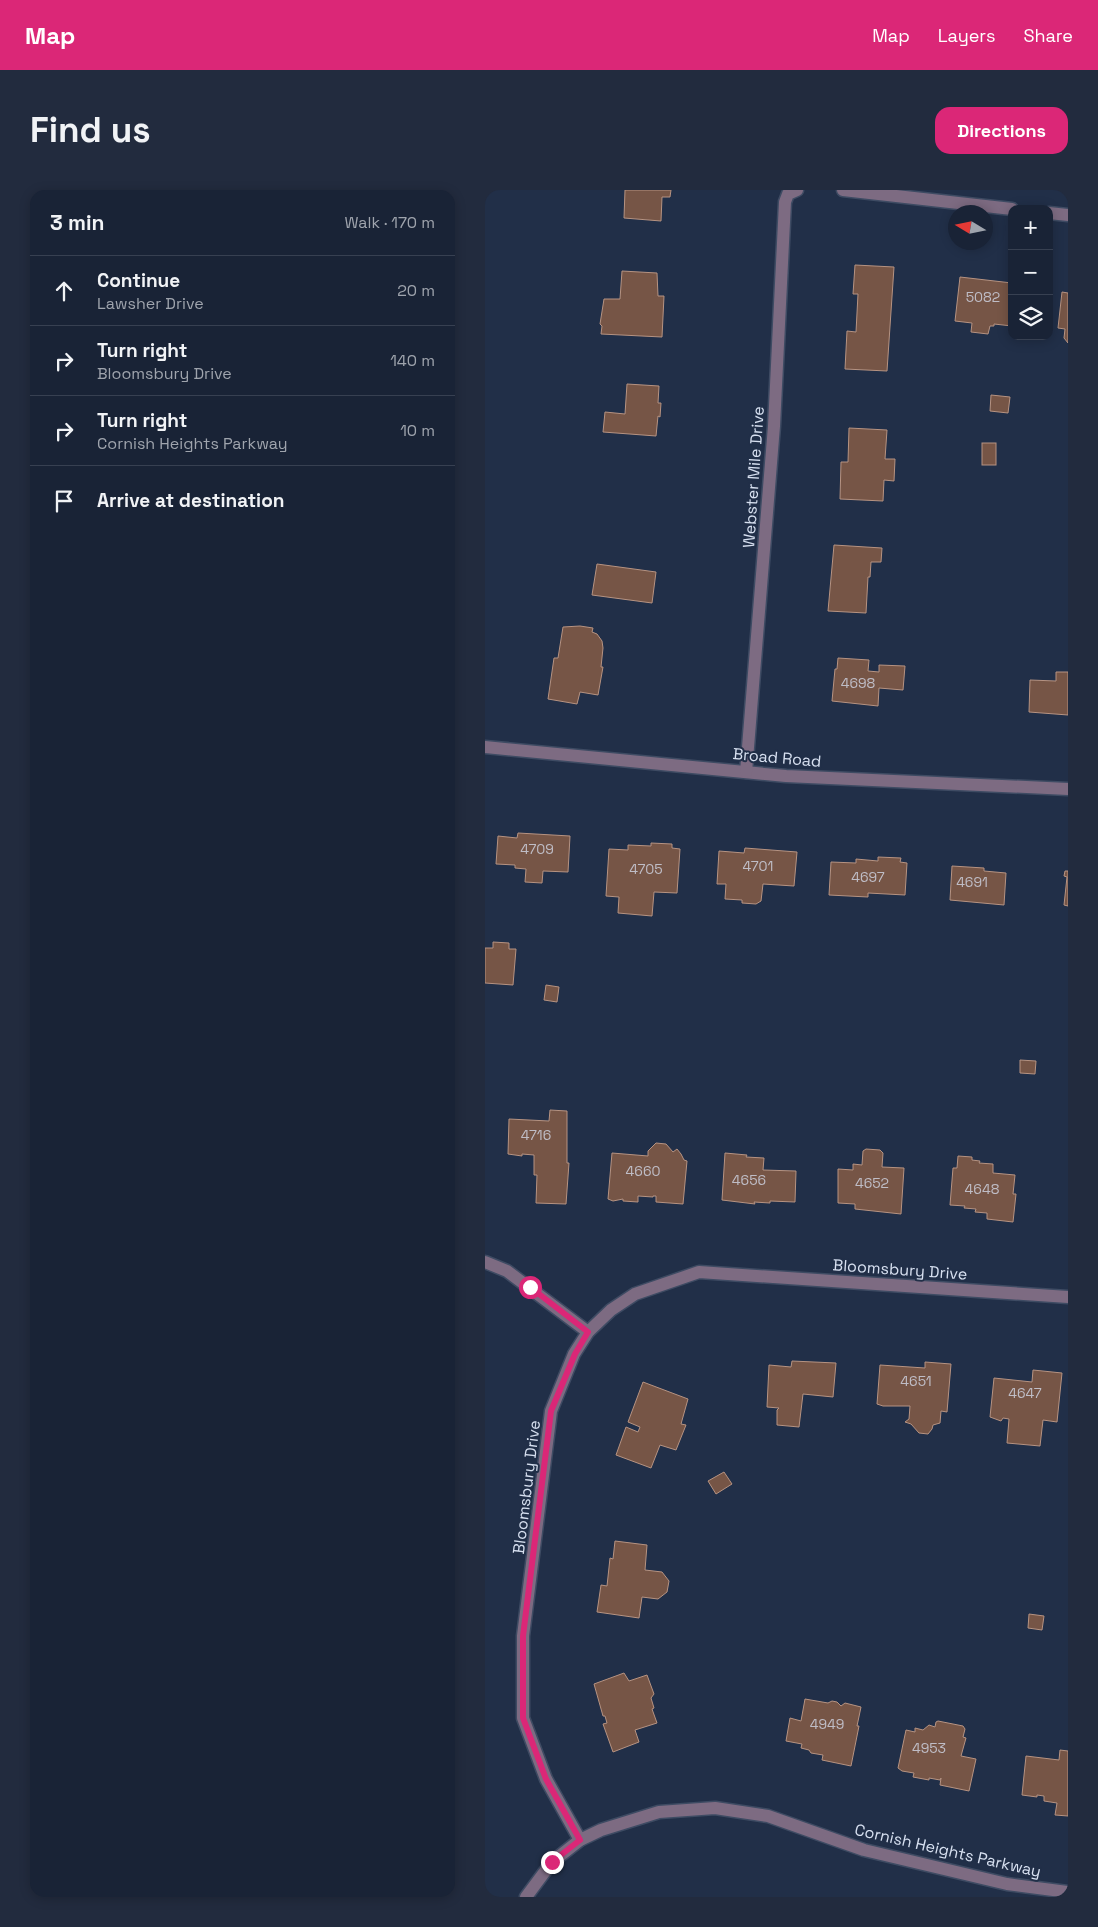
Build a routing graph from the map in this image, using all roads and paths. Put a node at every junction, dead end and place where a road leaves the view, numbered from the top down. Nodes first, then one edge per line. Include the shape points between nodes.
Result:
1 (797, 190) edge
2 (843, 190) edge
3 (1008, 209) edge
4 (1053, 213) edge
5 (1068, 215) edge
6 (485, 747) edge
7 (747, 772) junction
8 (1068, 789) edge
9 (485, 1262) edge
10 (1068, 1297) edge
11 (588, 1332) junction
12 (580, 1840) junction
13 (1068, 1892) edge
14 (527, 1897) edge

1 - 7 street, Webster Mile Drive via 789,194 785,202 774,426
2 - 3 street
4 - 5 street
6 - 7 street, Broad Road
7 - 8 street, Broad Road
9 - 11 street via 507,1271
10 - 11 street, Bloomsbury Drive via 699,1272 635,1294 611,1310
11 - 12 street, Bloomsbury Drive via 551,1411 523,1636 523,1718 546,1779
12 - 13 street, Cornish Heights Parkway via 659,1812 715,1808 768,1816 864,1850 1007,1884
12 - 14 street, Cornish Heights Parkway via 552,1862

